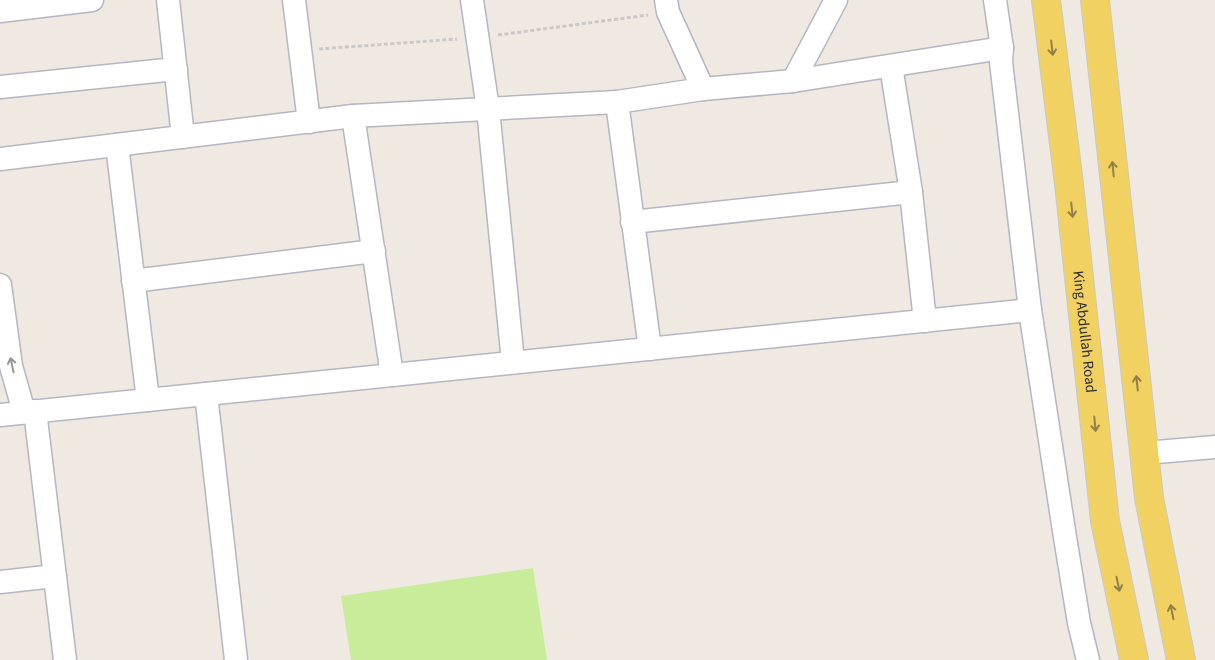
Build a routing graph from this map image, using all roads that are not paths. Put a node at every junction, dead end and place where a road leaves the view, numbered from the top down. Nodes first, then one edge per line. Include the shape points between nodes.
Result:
1 (86, 0) edge
2 (92, 0) edge
3 (168, 0) edge
4 (294, 0) edge
5 (472, 0) edge
6 (666, 0) edge
7 (837, 0) edge
8 (995, 0) edge
9 (1046, 0) edge
10 (1095, 0) edge
11 (0, 11) edge
12 (1002, 48) junction
13 (892, 66) junction
14 (176, 69) junction
15 (793, 81) junction
16 (0, 87) edge
17 (703, 89) junction
18 (617, 102) junction
19 (488, 109) junction
20 (353, 116) junction
21 (309, 122) junction
22 (183, 137) junction
23 (117, 145) junction
24 (0, 159) edge
25 (911, 192) junction
26 (632, 222) junction
27 (374, 250) junction
28 (134, 280) junction
29 (0, 286) edge
30 (1030, 310) junction
31 (925, 320) junction
32 (650, 349) junction
33 (514, 362) junction
34 (392, 375) junction
35 (206, 394) junction
36 (148, 400) junction
37 (30, 412) junction
38 (0, 415) edge
39 (1215, 447) edge
40 (1145, 453) junction
41 (55, 576) junction
42 (0, 582) edge
43 (65, 660) edge
44 (236, 660) edge
45 (1088, 660) edge
46 (1134, 660) edge
47 (1181, 660) edge

1 - 2 street
1 - 11 street
3 - 14 street
4 - 21 street
5 - 19 street
6 - 17 street via 668,12
7 - 15 street
8 - 12 street
9 -> 46 main road, King Abdullah Road via 1105,521
40 -> 10 main road
12 - 13 street
12 - 30 street
13 - 15 street
13 - 25 street
14 - 16 street
14 - 22 street
15 - 17 street
17 - 18 street
18 - 19 street
18 - 26 street
19 - 20 street
19 - 33 street
20 - 21 street
20 - 27 street
21 - 22 street
22 - 23 street
23 - 24 street
23 - 28 street
25 - 26 street
25 - 31 street
26 - 32 street
27 - 28 street
27 - 34 street
28 - 36 street
37 -> 29 street via 11,366
30 - 31 street
30 - 45 street via 1065,540
31 - 32 street
32 - 33 street
33 - 34 street
34 - 35 street
35 - 36 street
35 - 44 street
36 - 37 street
37 - 38 street
37 - 41 street
39 - 40 street
47 -> 40 main road via 1149,498
41 - 42 street
41 - 43 street

